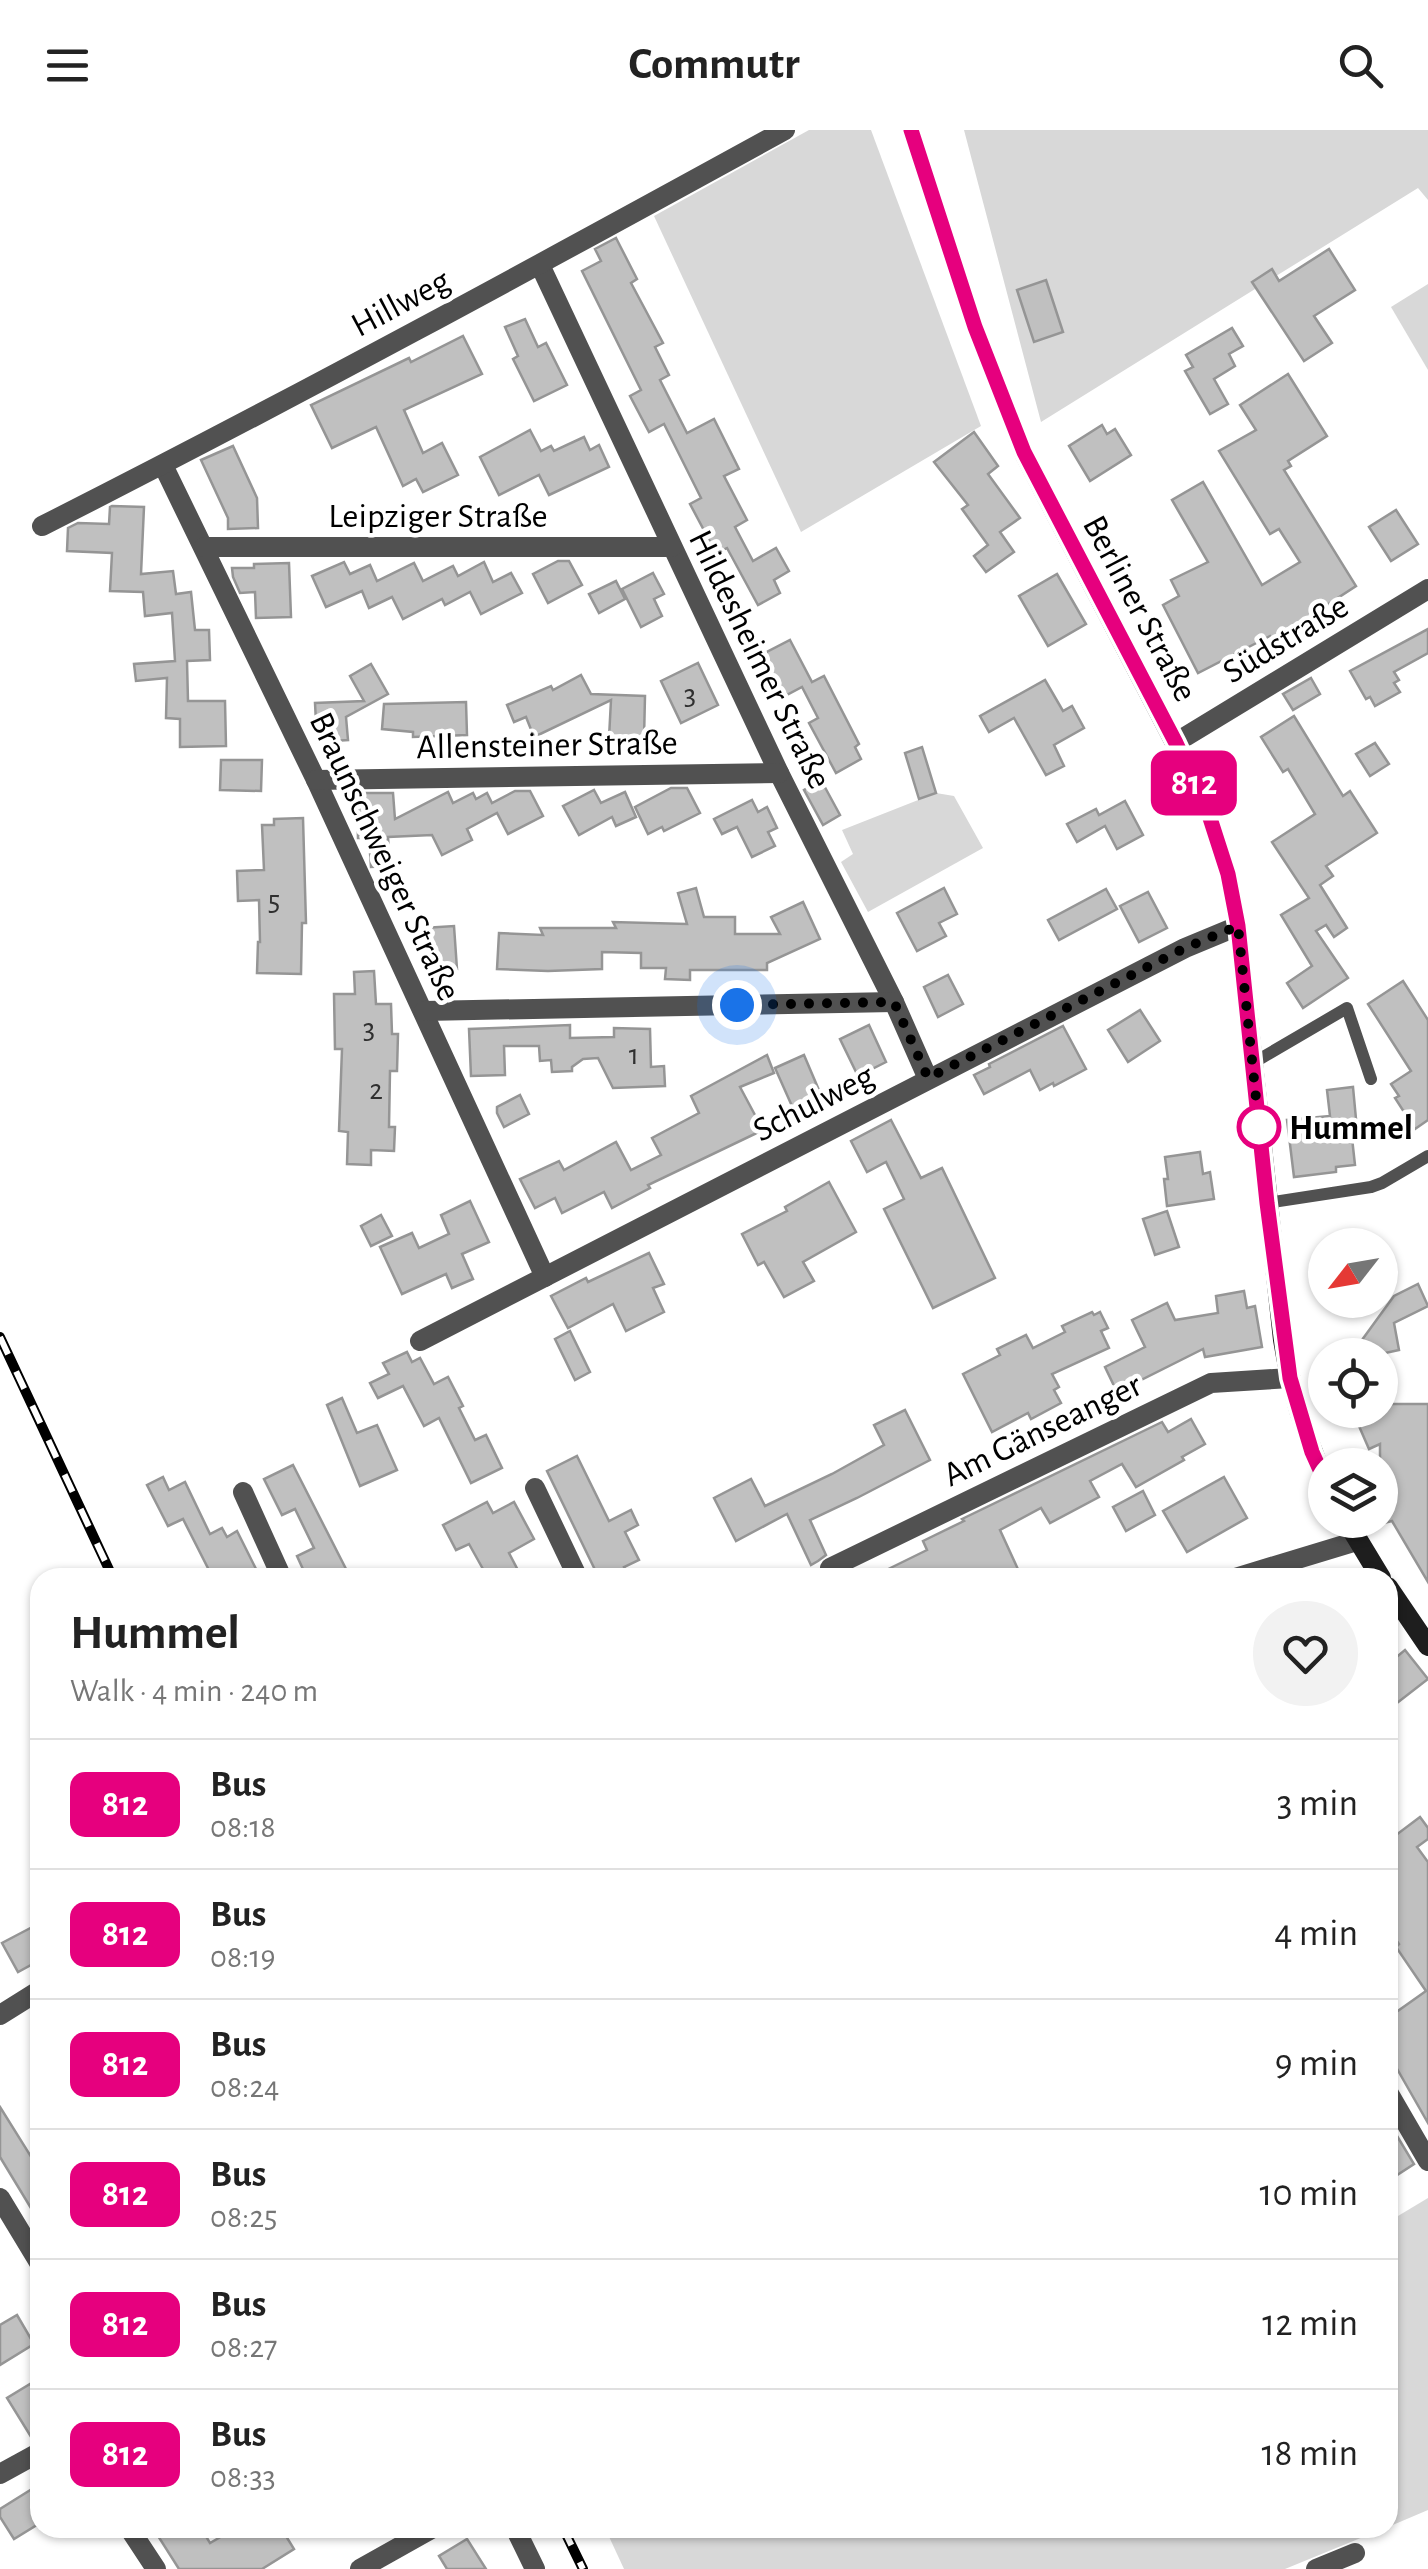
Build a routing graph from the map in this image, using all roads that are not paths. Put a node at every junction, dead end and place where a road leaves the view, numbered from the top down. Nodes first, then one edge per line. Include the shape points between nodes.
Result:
1 (785, 130) edge
2 (911, 130) edge
3 (540, 265) junction
4 (163, 465) junction
5 (42, 526) dead end
6 (672, 547) junction
7 (204, 548) junction
8 (1428, 589) edge
9 (1176, 743) junction
10 (779, 773) junction
11 (316, 780) junction
12 (1238, 926) junction
13 (894, 1002) junction
14 (424, 1011) junction
15 (1253, 1063) junction
16 (928, 1078) junction
17 (1371, 1079) dead end
18 (1428, 1156) edge
19 (1267, 1203) junction
20 (545, 1278) junction
21 (420, 1341) dead end
22 (1290, 1378) junction
23 (1311, 1448) edge
24 (536, 1488) dead end
25 (243, 1492) dead end
26 (1355, 1538) edge
27 (1356, 1541) junction
28 (277, 1568) edge
29 (573, 1568) edge
30 (830, 1568) dead end
31 (1267, 1568) edge
32 (1374, 1568) edge
33 (1398, 1602) edge
34 (1428, 1646) edge
35 (30, 1996) edge
36 (0, 2014) edge
37 (1398, 2109) edge
38 (1428, 2161) edge
39 (0, 2198) edge
40 (30, 2248) edge
41 (30, 2458) edge
42 (0, 2474) edge
43 (136, 2538) edge
44 (414, 2538) edge
45 (520, 2538) edge
46 (1355, 2553) dead end
47 (156, 2569) edge
48 (360, 2569) edge
49 (535, 2569) edge
50 (1316, 2569) edge

1 - 3 street, Hillweg
2 - 9 main road, Berliner Straße via 1024,452
3 - 4 street, Hillweg
3 - 6 street, Hildesheimer Straße
4 - 5 street, Hillweg
4 - 7 street, Braunschweiger Straße
6 - 7 street, Leipziger Straße
6 - 10 street, Hildesheimer Straße
7 - 11 street, Braunschweiger Straße
8 - 9 street, Südstraße
9 - 12 main road, Berliner Straße via 1209,815
10 - 11 street, Allensteiner Straße
10 - 13 street, Hildesheimer Straße
11 - 14 street, Braunschweiger Straße
12 - 15 main road, Berliner Straße
12 - 16 street, Schulweg
13 - 14 street
13 - 16 street, Hildesheimer Straße
14 - 20 street, Braunschweiger Straße
15 - 17 lane via 1347,1008
15 - 19 main road, Berliner Straße
16 - 20 street, Schulweg
18 - 19 lane via 1372,1188
19 - 22 main road, Berliner Straße
20 - 21 street, Schulweg
22 - 23 main road, Berliner Straße
22 - 30 street, Am Gänseanger via 1211,1383
24 - 29 street
25 - 28 street
26 - 27 main road
27 - 31 street
27 - 32 main road
33 - 34 main road
35 - 36 street
37 - 38 street
39 - 40 street
41 - 42 street
43 - 47 street
44 - 48 street
45 - 49 street
46 - 50 street

